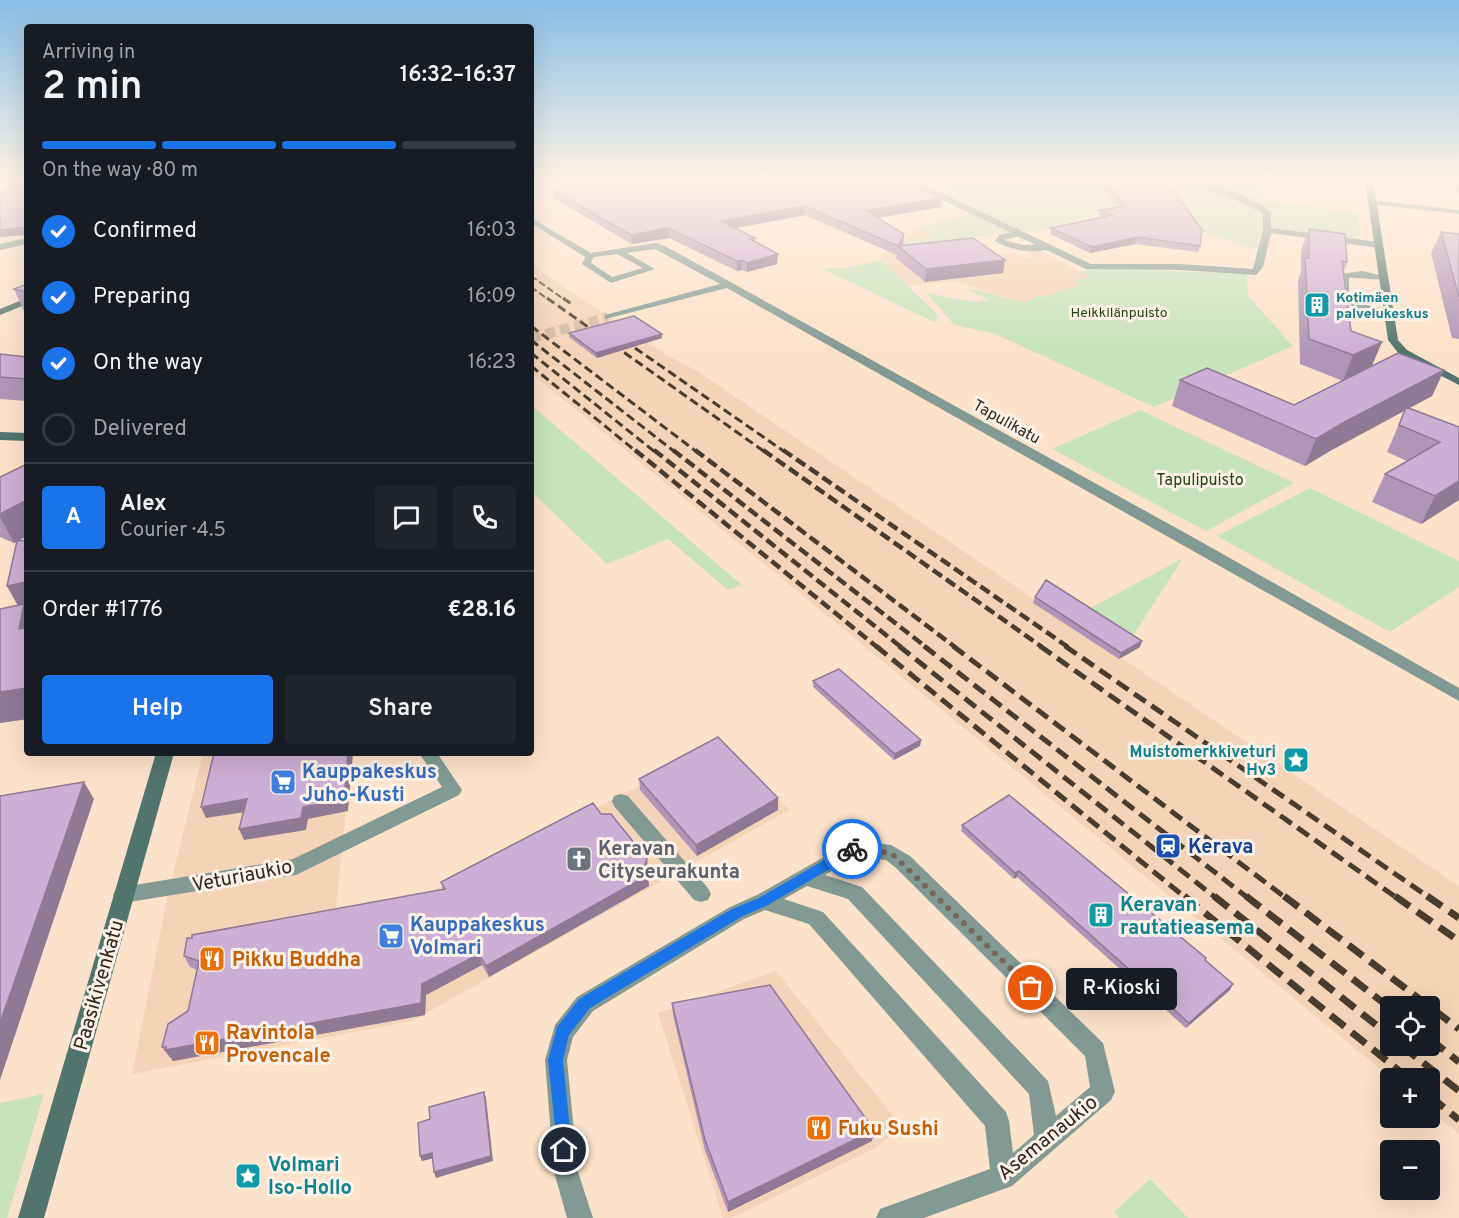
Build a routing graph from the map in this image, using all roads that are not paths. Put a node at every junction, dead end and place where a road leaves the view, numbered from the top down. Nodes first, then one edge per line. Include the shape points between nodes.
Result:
1 (559, 237) edge
2 (1003, 237) edge
3 (1022, 237) edge
4 (1265, 237) edge
5 (1318, 237) edge
6 (1378, 237) edge
7 (24, 242) edge
8 (1379, 245) junction
9 (0, 247) edge
10 (1045, 248) junction
11 (620, 252) junction
12 (590, 256) junction
13 (1383, 276) junction
14 (726, 285) junction
15 (24, 292) edge
16 (24, 302) edge
17 (1, 308) edge
18 (1389, 312) junction
19 (608, 317) tunnel mouth
20 (1459, 382) edge
21 (0, 436) edge
22 (24, 438) edge
23 (1459, 695) edge
24 (164, 756) edge
25 (430, 756) edge
26 (621, 801) dead end
27 (805, 877) junction
28 (701, 894) dead end
29 (123, 895) junction
30 (764, 902) junction
31 (1047, 1140) junction
32 (1003, 1177) junction
33 (31, 1218) edge
34 (580, 1218) edge
35 (889, 1218) edge

1 - 12 street
2 - 10 street via 999,242
3 - 10 street
4 - 10 street via 1256,272 1089,267
5 - 8 street
6 - 8 street
7 - 9 street
8 - 13 street
11 - 12 street, Tapulikatu
11 - 12 street via 651,269 611,280 586,264
11 - 14 street, Tapulikatu via 656,246
13 - 18 street
13 - 18 street via 1344,276 1344,300
14 - 19 street
14 - 23 street, Tapulikatu via 1183,537
15 - 17 street
16 - 17 street
18 - 20 street via 1393,340 1403,352
21 - 22 street
24 - 29 street, Paasikivenkatu
25 - 29 street, Veturiaukio via 453,790 296,867
26 - 28 street
27 - 30 street, Asemanaukio
27 - 31 street via 855,893 1040,1089
27 - 31 street, Asemanaukio via 854,849 891,853 1095,1051 1103,1092
29 - 33 street, Paasikivenkatu
30 - 32 street via 816,918 997,1121
30 - 34 street, Asemanaukio via 737,913 585,1004 563,1032 556,1060 566,1172
31 - 32 street, Asemanaukio
32 - 35 street, Asemanaukio

